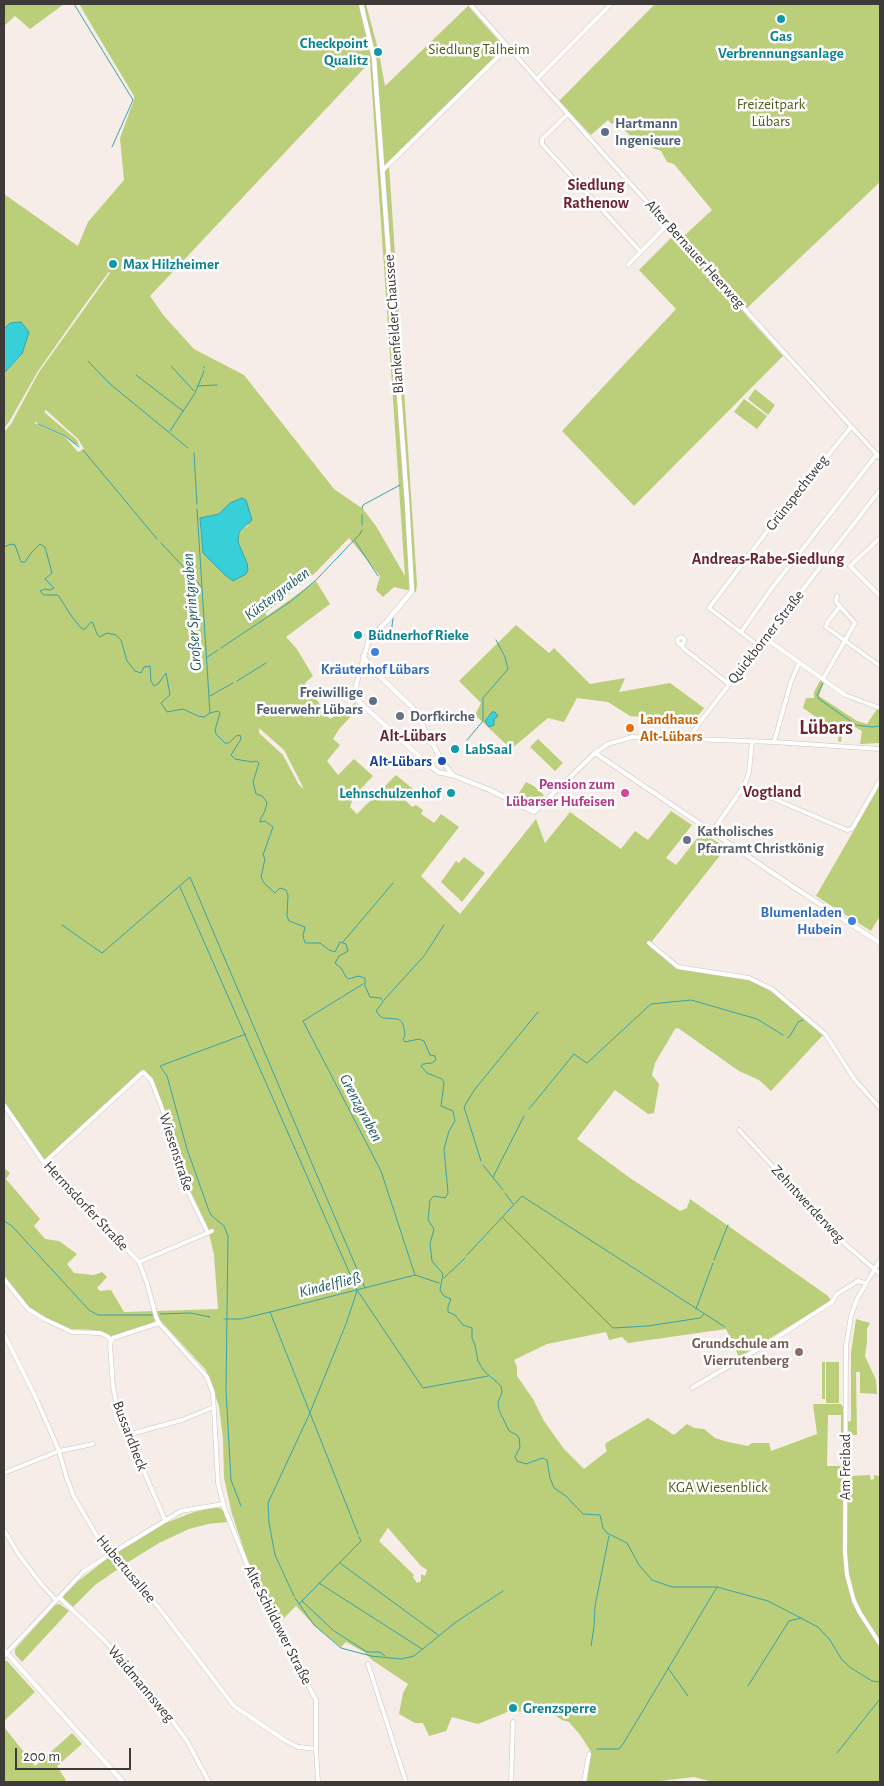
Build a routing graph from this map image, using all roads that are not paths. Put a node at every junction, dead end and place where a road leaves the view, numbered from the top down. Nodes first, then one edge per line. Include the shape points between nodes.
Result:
1 (361, 4) edge
2 (470, 4) edge
3 (611, 4) edge
4 (508, 47) junction
5 (537, 79) junction
6 (568, 114) junction
7 (383, 170) junction
8 (668, 224) junction
9 (640, 251) junction
10 (628, 265) dead end
11 (851, 427) junction
12 (877, 454) junction
13 (880, 458) edge
14 (880, 490) edge
15 (880, 538) edge
16 (880, 586) edge
17 (875, 591) junction
18 (837, 596) dead end
19 (880, 596) edge
20 (840, 606) junction
21 (741, 632) junction
22 (765, 638) junction
23 (844, 640) junction
24 (681, 644) dead end
25 (759, 646) junction
26 (363, 656) junction
27 (799, 663) junction
28 (880, 666) edge
29 (823, 679) junction
30 (729, 684) junction
31 (880, 708) edge
32 (689, 738) junction
33 (752, 742) junction
34 (774, 742) junction
35 (880, 749) edge
36 (594, 753) junction
37 (438, 755) junction
38 (429, 765) junction
39 (452, 775) junction
40 (880, 780) edge
41 (744, 786) junction
42 (712, 832) junction
43 (649, 943) dead end
44 (880, 943) edge
45 (4, 1104) edge
46 (880, 1108) edge
47 (739, 1130) dead end
48 (44, 1163) junction
49 (880, 1260) edge
50 (139, 1262) junction
51 (874, 1269) junction
52 (880, 1274) edge
53 (4, 1279) edge
54 (864, 1284) junction
55 (155, 1314) joint
56 (159, 1323) junction
57 (4, 1334) edge
58 (111, 1340) junction
59 (692, 1388) dead end
60 (214, 1406) junction
61 (127, 1435) junction
62 (93, 1444) dead end
63 (59, 1451) junction
64 (4, 1472) edge
65 (223, 1504) junction
66 (165, 1520) junction
67 (4, 1530) edge
68 (112, 1553) junction
69 (57, 1599) junction
70 (880, 1644) edge
71 (5, 1654) edge
72 (368, 1664) dead end
73 (513, 1722) dead end
74 (316, 1749) junction
75 (588, 1754) dead end
76 (123, 1782) edge
77 (209, 1782) edge
78 (318, 1782) edge
79 (406, 1782) edge
80 (511, 1782) edge
81 (584, 1782) edge

1 - 7 street, Blankenfelder Chaussee via 374,58
2 - 4 street, Alter Bernauer Heerweg
3 - 5 street
4 - 5 street, Alter Bernauer Heerweg
4 - 7 street
5 - 6 street, Alter Bernauer Heerweg
6 - 8 street, Alter Bernauer Heerweg
6 - 9 street via 542,139 542,144
7 - 26 street, Blankenfelder Chaussee via 412,591 368,639
8 - 9 street
8 - 11 street, Alter Bernauer Heerweg
9 - 10 street
11 - 12 street, Alter Bernauer Heerweg
11 - 21 street, Grünspechtweg via 709,608
12 - 13 street, Alter Bernauer Heerweg
12 - 21 street
14 - 22 street, Quickborner Straße
15 - 17 street via 850,566
16 - 17 street
17 - 19 street
18 - 20 street via 836,602
20 - 23 street via 855,623
20 - 23 street via 826,627
21 - 25 street
22 - 25 street, Quickborner Straße
22 - 27 street
23 - 28 street
23 - 29 street
24 - 30 street
25 - 30 street, Quickborner Straße
26 - 37 street via 412,708
26 - 38 street via 354,693 356,699
27 - 29 street
27 - 34 street
29 - 31 street via 845,695
30 - 32 street, Quickborner Straße
32 - 33 street
32 - 36 street via 632,737 608,744
33 - 34 street
33 - 41 street
34 - 35 street
36 - 39 street via 534,812
36 - 42 street
37 - 38 street
37 - 39 street
38 - 39 street via 438,772
40 - 41 street via 852,828 847,830
41 - 42 street
42 - 44 street
43 - 46 street via 678,967 749,978 772,988 825,1034 855,1080
45 - 48 street, Hermsdorfer Straße
47 - 51 street, Zehntwerderweg via 844,1243
48 - 50 street, Hermsdorfer Straße
48 - 50 street, Wiesenstraße via 143,1072 151,1080 170,1129 180,1177 210,1232
49 - 51 street, Am Freibad
50 - 55 street, Hermsdorfer Straße
51 - 52 street, Zehntwerderweg
51 - 54 street, Am Freibad
53 - 58 street via 28,1309 44,1319 72,1332 100,1333
54 - 59 street via 858,1281 837,1294 832,1302
54 - 70 street, Am Freibad via 856,1298 846,1345 845,1553 854,1601
55 - 56 street, Alte Schildower Straße
56 - 58 street
56 - 60 street, Alte Schildower Straße via 205,1373
57 - 63 street, Hubertusallee
58 - 61 street, Bussardheck via 114,1392
60 - 61 street via 182,1420
60 - 65 street, Alte Schildower Straße via 218,1483
61 - 66 street, Bussardheck
62 - 63 street
63 - 64 street
63 - 68 street, Hubertusallee via 67,1480 83,1514
65 - 66 street via 181,1511
65 - 74 street, Alte Schildower Straße via 258,1592 316,1700
66 - 68 street
67 - 69 street, Waidmannsweg via 25,1562
68 - 69 street via 77,1578
68 - 74 street, Hubertusallee via 234,1706 286,1741 298,1747
69 - 71 street
69 - 77 street, Waidmannsweg via 104,1640 155,1697 187,1741
71 - 76 street
72 - 79 street
73 - 80 street
74 - 78 street, Alte Schildower Straße
75 - 81 street

